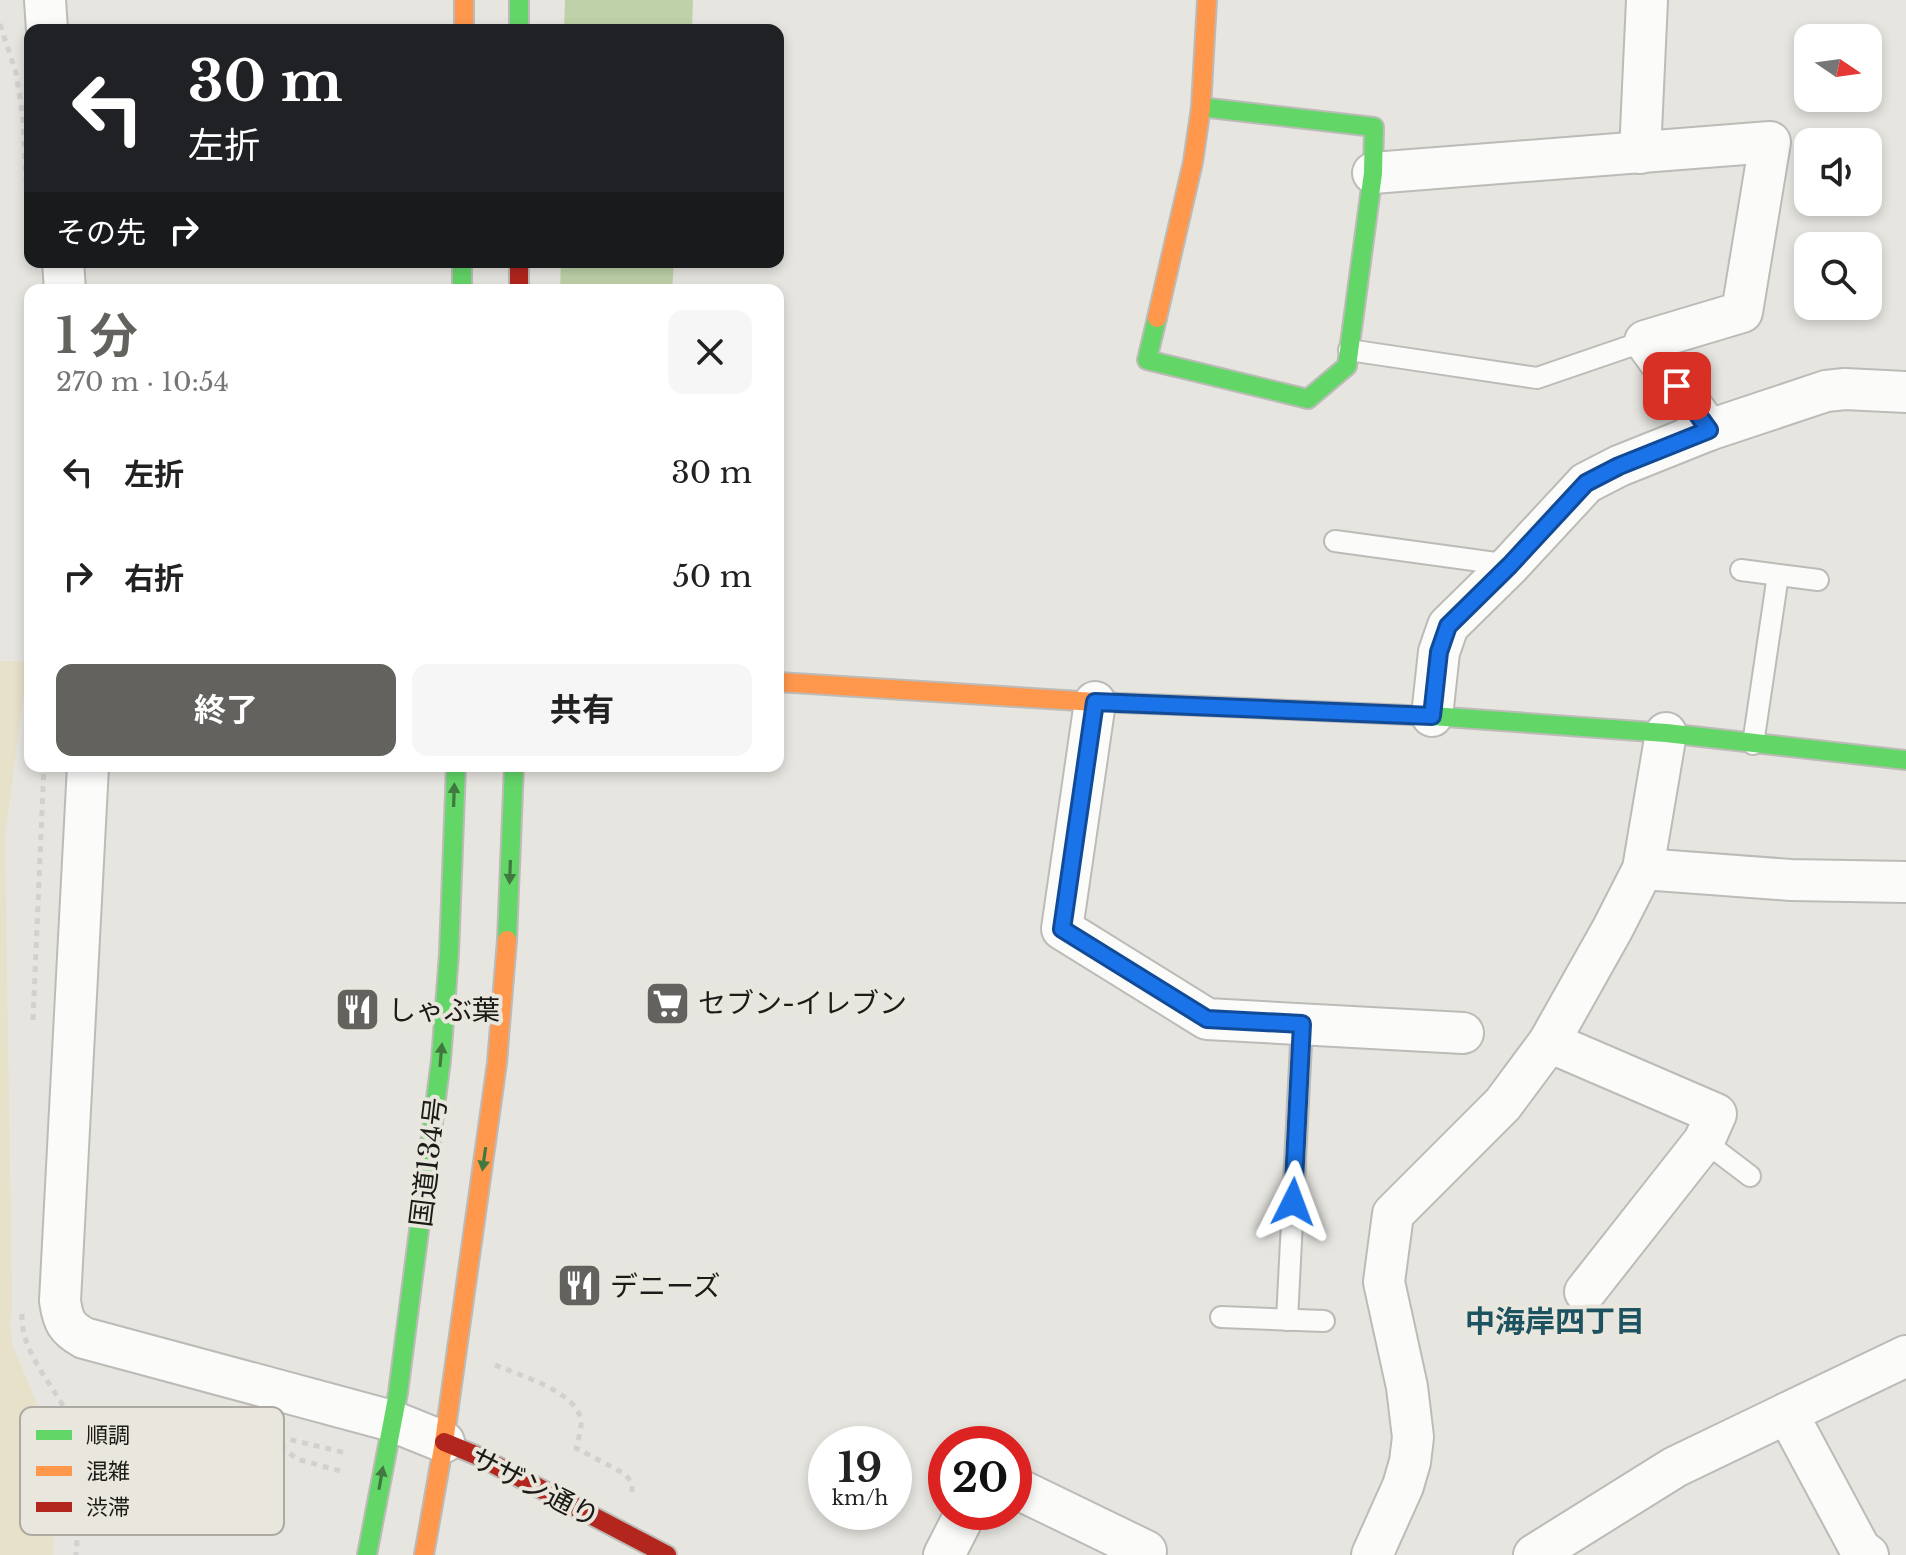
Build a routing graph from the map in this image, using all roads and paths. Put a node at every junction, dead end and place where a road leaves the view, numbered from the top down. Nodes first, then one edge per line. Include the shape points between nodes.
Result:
1 (45, 0) edge
2 (464, 0) edge
3 (519, 0) edge
4 (1207, 0) edge
5 (1647, 0) edge
6 (0, 24) edge
7 (47, 24) edge
8 (464, 24) edge
9 (519, 24) edge
10 (1201, 107) junction
11 (24, 139) edge
12 (1640, 153) junction
13 (1373, 173) junction
14 (1645, 341) junction
15 (1349, 350) junction
16 (1906, 392) edge
17 (1709, 430) junction
18 (1335, 541) dead end
19 (1510, 565) junction
20 (1741, 570) dead end
21 (1778, 575) junction
22 (1818, 580) dead end
23 (784, 682) edge
24 (1095, 702) junction
25 (1432, 716) junction
26 (1666, 733) junction
27 (1753, 744) junction
28 (1906, 760) edge
29 (88, 772) edge
30 (456, 772) edge
31 (514, 772) edge
32 (1643, 869) junction
33 (1906, 882) edge
34 (1302, 1024) junction
35 (1463, 1033) dead end
36 (1549, 1042) junction
37 (1704, 1141) junction
38 (1750, 1176) dead end
39 (1585, 1292) dead end
40 (1221, 1317) dead end
41 (1287, 1320) junction
42 (1324, 1321) dead end
43 (1906, 1356) edge
44 (490, 1363) dead end
45 (1787, 1413) junction
46 (392, 1421) junction
47 (284, 1438) edge
48 (444, 1442) junction
49 (347, 1453) dead end
50 (297, 1459) dead end
51 (348, 1473) dead end
52 (632, 1496) dead end
53 (1032, 1496) edge
54 (957, 1530) edge
55 (367, 1555) edge
56 (424, 1555) edge
57 (667, 1555) edge
58 (944, 1555) edge
59 (1144, 1555) edge
60 (1372, 1555) edge
61 (1534, 1555) edge
62 (1868, 1555) edge

1 - 7 street
2 - 8 main road
3 - 9 main road
4 - 10 main road
5 - 12 street
6 - 11 path via 16,73
10 - 13 main road via 1374,127
10 - 15 main road via 1147,360 1308,399 1347,366
12 - 13 street
12 - 14 street via 1770,142 1742,312
13 - 15 main road
14 - 15 lane via 1537,378
14 - 17 street
16 - 17 street via 1826,391
17 - 19 street via 1586,483
18 - 19 lane
19 - 25 street via 1448,626 1439,652
20 - 21 lane
21 - 22 lane
21 - 27 lane
23 - 24 main road
24 - 25 main road
24 - 34 street via 1062,929 1207,1019
25 - 26 main road
26 - 27 main road
26 - 32 street
27 - 28 main road
29 - 46 street via 62,1316 70,1330 84,1338
46 -> 30 main road, 国道134号 via 441,1060
31 -> 48 main road, 国道134号 via 497,1063
32 - 33 street
32 - 36 street
34 - 35 street
34 - 41 lane
36 - 37 street via 1716,1114
36 - 60 street via 1503,1104 1393,1214 1384,1282 1413,1437 1403,1486
37 - 38 lane
37 - 39 street
40 - 41 lane
41 - 42 lane
43 - 45 street
44 - 52 path via 561,1393 582,1420 576,1448 625,1474
45 - 61 street via 1675,1467
45 - 62 street
46 - 48 street
55 -> 46 main road, 国道134号
47 - 49 path
48 - 56 main road, 国道134号
48 - 57 main road, サザン通り
50 - 51 path
53 - 59 street via 1146,1551
54 - 58 street

